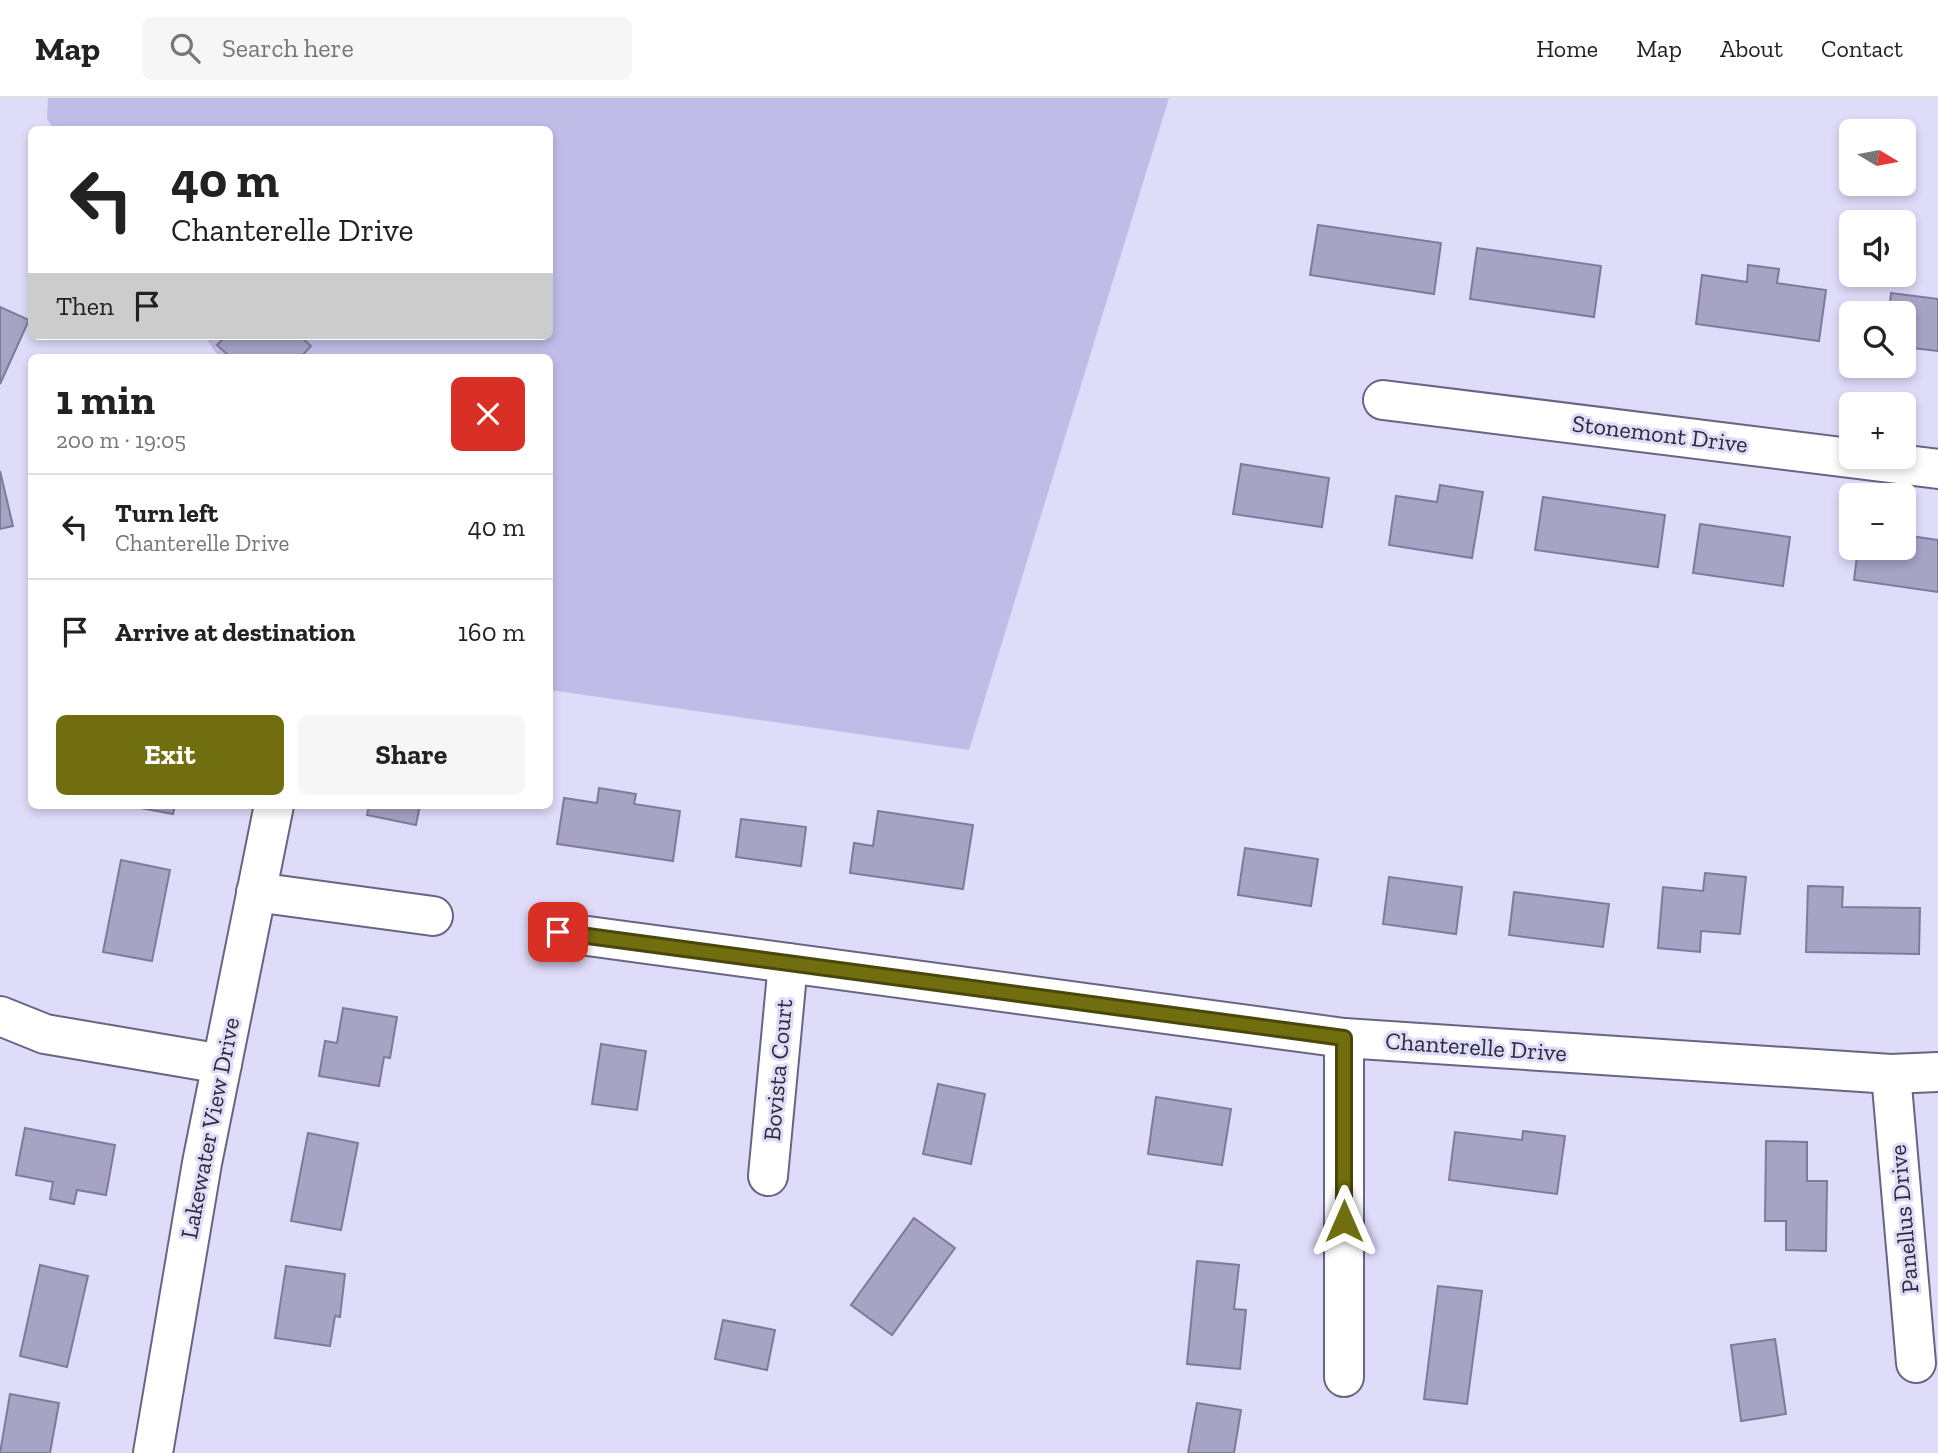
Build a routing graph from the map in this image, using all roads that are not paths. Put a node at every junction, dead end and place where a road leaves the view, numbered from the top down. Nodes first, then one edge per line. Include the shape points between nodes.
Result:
1 (1383, 400) dead end
2 (1938, 469) edge
3 (273, 809) edge
4 (256, 892) junction
5 (432, 916) dead end
6 (558, 932) dead end
7 (788, 963) junction
8 (0, 1016) edge
9 (1344, 1038) junction
10 (222, 1064) junction
11 (1938, 1072) edge
12 (1891, 1074) junction
13 (768, 1176) dead end
14 (1916, 1363) dead end
15 (1344, 1377) dead end
16 (153, 1453) edge

1 - 2 street, Stonemont Drive
3 - 4 street, Lakewater View Drive
4 - 5 street
4 - 10 street, Lakewater View Drive
6 - 7 street, Chanterelle Drive
7 - 9 street, Chanterelle Drive
7 - 13 street, Bovista Court
8 - 10 street via 45,1034
9 - 12 street, Chanterelle Drive
9 - 15 street
10 - 16 street, Lakewater View Drive
11 - 12 street, Chanterelle Drive
12 - 14 street, Panellus Drive

